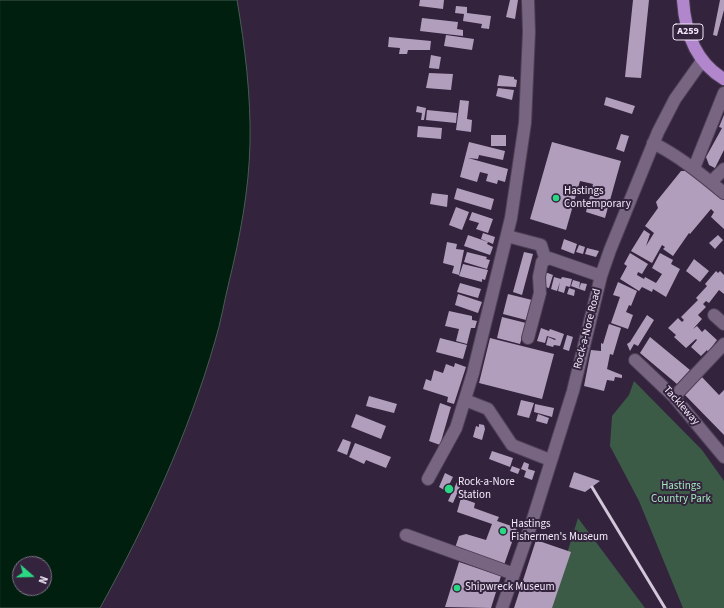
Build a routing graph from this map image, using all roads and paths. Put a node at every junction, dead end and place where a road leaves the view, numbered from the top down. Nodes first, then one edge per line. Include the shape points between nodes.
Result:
1 (528, 0) edge
2 (683, 0) edge
3 (702, 61) junction
4 (724, 79) edge
5 (724, 92) edge
6 (653, 143) junction
7 (694, 168) junction
8 (724, 169) edge
9 (711, 182) junction
10 (724, 193) edge
11 (507, 236) junction
12 (545, 258) junction
13 (601, 276) junction
14 (714, 315) dead end
15 (724, 324) edge
16 (528, 338) dead end
17 (724, 344) edge
18 (635, 360) dead end
19 (674, 397) junction
20 (465, 400) junction
21 (724, 457) edge
22 (550, 460) junction
23 (428, 478) dead end
24 (406, 535) dead end
25 (514, 574) junction
26 (502, 608) edge

1 - 11 street via 525,123
2 - 3 highway, A259 via 684,16 691,42
3 - 4 highway, A259
3 - 6 street, Rock-a-Nore Road via 675,99
5 - 7 street
6 - 7 street
6 - 13 street, Rock-a-Nore Road
7 - 9 street
8 - 9 street
9 - 10 street
11 - 12 street via 540,245
11 - 20 street
12 - 13 street
12 - 16 street via 539,277 540,293
13 - 22 street, Rock-a-Nore Road via 573,391
14 - 15 street
17 - 19 street
18 - 19 street, Tackleway
19 - 21 street, Tackleway
20 - 22 street via 488,408 512,445
20 - 23 street via 456,428
22 - 25 street, Rock-a-Nore Road
24 - 25 street
25 - 26 street, Rock-a-Nore Road

